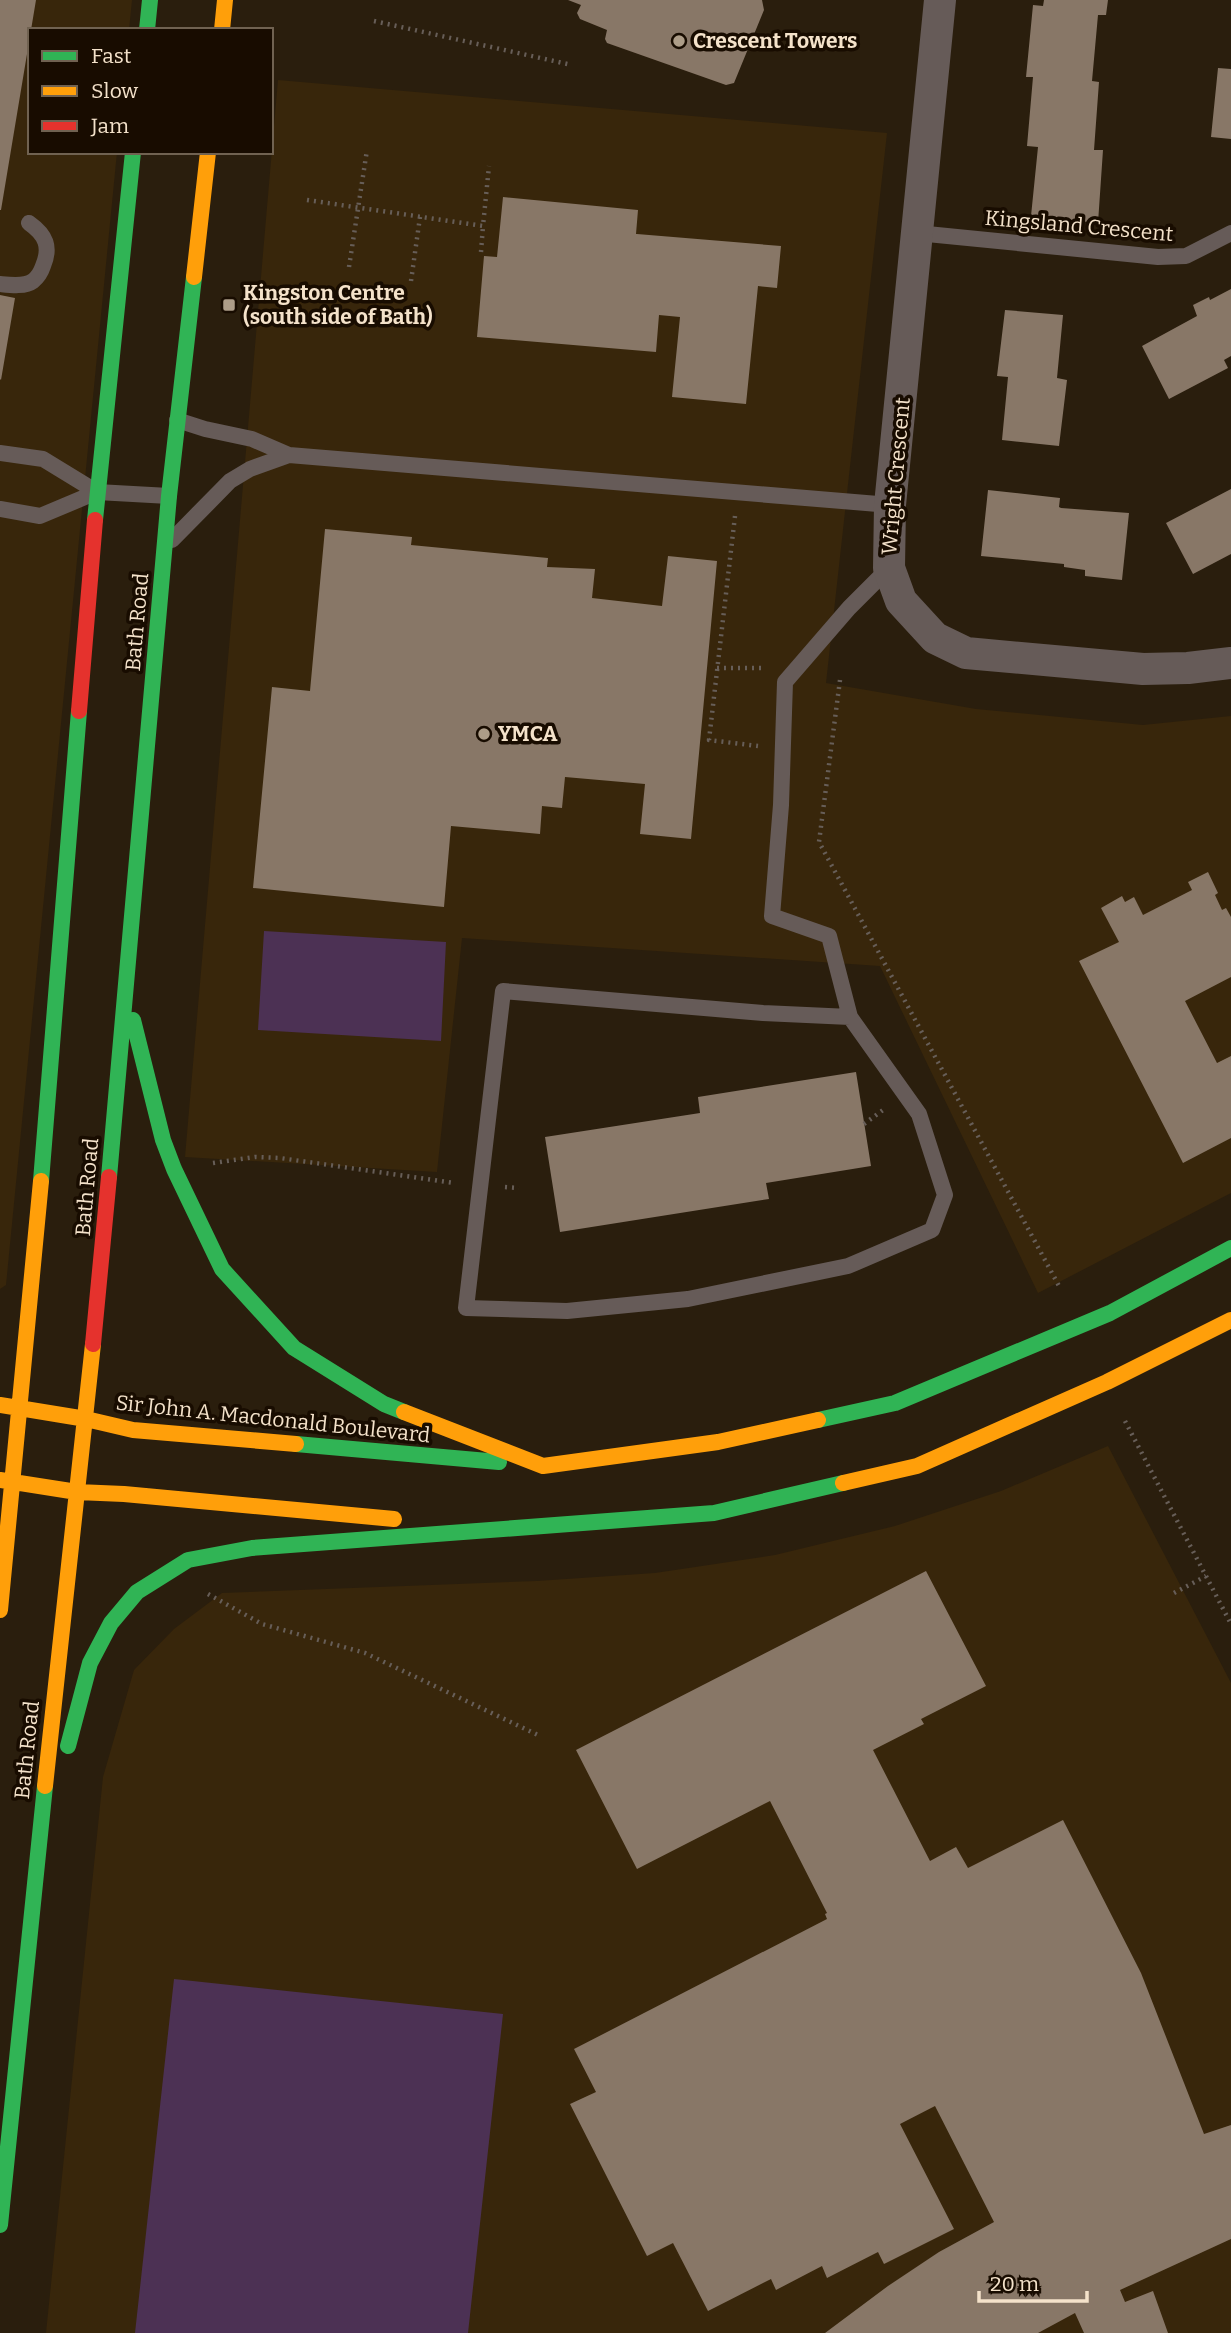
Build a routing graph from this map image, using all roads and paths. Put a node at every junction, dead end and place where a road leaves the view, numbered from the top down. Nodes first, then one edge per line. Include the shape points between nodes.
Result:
1 (150, 0) edge
2 (225, 0) edge
3 (940, 0) edge
4 (374, 21) dead end
5 (147, 28) edge
6 (222, 28) edge
7 (572, 65) dead end
8 (367, 150) dead end
9 (134, 154) edge
10 (208, 154) edge
11 (489, 166) dead end
12 (307, 200) dead end
13 (358, 208) junction
14 (419, 217) junction
15 (29, 223) dead end
16 (483, 226) junction
17 (917, 233) junction
18 (1231, 233) edge
19 (481, 252) dead end
20 (349, 267) dead end
21 (411, 281) dead end
22 (0, 284) edge
23 (177, 419) junction
24 (0, 453) edge
25 (289, 455) junction
26 (97, 492) junction
27 (738, 493) junction
28 (169, 496) junction
29 (890, 505) junction
30 (0, 509) edge
31 (164, 548) junction
32 (888, 568) junction
33 (1231, 663) edge
34 (717, 668) junction
35 (796, 669) junction
36 (840, 680) dead end
37 (783, 748) junction
38 (126, 991) junction
39 (850, 1017) junction
40 (202, 1165) dead end
41 (480, 1186) junction
42 (519, 1188) dead end
43 (1231, 1248) edge
44 (1059, 1286) dead end
45 (1231, 1320) edge
46 (0, 1405) edge
47 (21, 1408) junction
48 (86, 1419) junction
49 (1125, 1421) dead end
50 (543, 1466) junction
51 (7, 1482) edge
52 (77, 1492) junction
53 (504, 1529) junction
54 (1206, 1576) junction
55 (1174, 1593) dead end
56 (208, 1594) dead end
57 (0, 1610) edge
58 (1231, 1623) edge
59 (538, 1735) dead end
60 (35, 1873) junction
61 (0, 2225) edge

1 - 5 main road
2 - 6 main road
3 - 17 street, Wright Crescent
4 - 7 path
8 - 13 path
9 - 26 main road
10 - 23 main road, Bath Road
11 - 16 path
12 - 13 path
13 - 14 path
13 - 20 path
14 - 16 path
14 - 21 path
15 - 22 lane via 47,243 40,273 32,282
16 - 19 path
17 - 18 lane, Kingsland Crescent via 1158,257 1186,256
17 - 29 street, Wright Crescent
23 - 25 lane via 252,439
23 - 28 main road, Bath Road
24 - 26 lane via 43,459
25 - 27 lane
25 - 31 lane via 230,481
26 - 28 lane
26 - 30 lane via 40,516
26 - 47 main road
27 - 29 lane
27 - 34 path
28 - 31 main road, Bath Road
29 - 32 street, Wright Crescent
31 - 38 main road, Bath Road
32 - 33 street, Wright Crescent via 901,601 926,629 966,653 1143,669
32 - 35 lane
34 - 35 path
34 - 37 path via 709,740
35 - 37 lane via 785,682
36 - 44 path via 819,842
37 - 39 lane via 772,916 829,936
38 - 48 main road, Bath Road
38 - 50 main road via 163,1140 222,1269 294,1348 384,1405
39 - 41 lane via 503,991
39 - 41 lane via 919,1114 945,1195 932,1230 848,1266 688,1299 566,1311 466,1308
40 - 41 path via 280,1158
41 - 42 path
43 - 50 main road, Sir John A. Macdonald Boulevard via 1110,1313 895,1404 718,1442
45 - 53 main road via 1107,1382 917,1466 715,1513
46 - 47 main road, Sir John A. Macdonald Boulevard
47 - 48 main road, Sir John A. Macdonald Boulevard
47 - 51 main road
48 - 50 main road, Sir John A. Macdonald Boulevard via 133,1430
48 - 52 main road, Bath Road
49 - 54 path
51 - 52 main road
51 - 57 main road
52 - 53 main road
52 - 60 main road, Bath Road
53 - 60 main road via 252,1548 188,1560 137,1592 111,1623 90,1663
54 - 55 path
54 - 58 path
56 - 59 path via 262,1624 365,1653
60 - 61 main road, Bath Road

